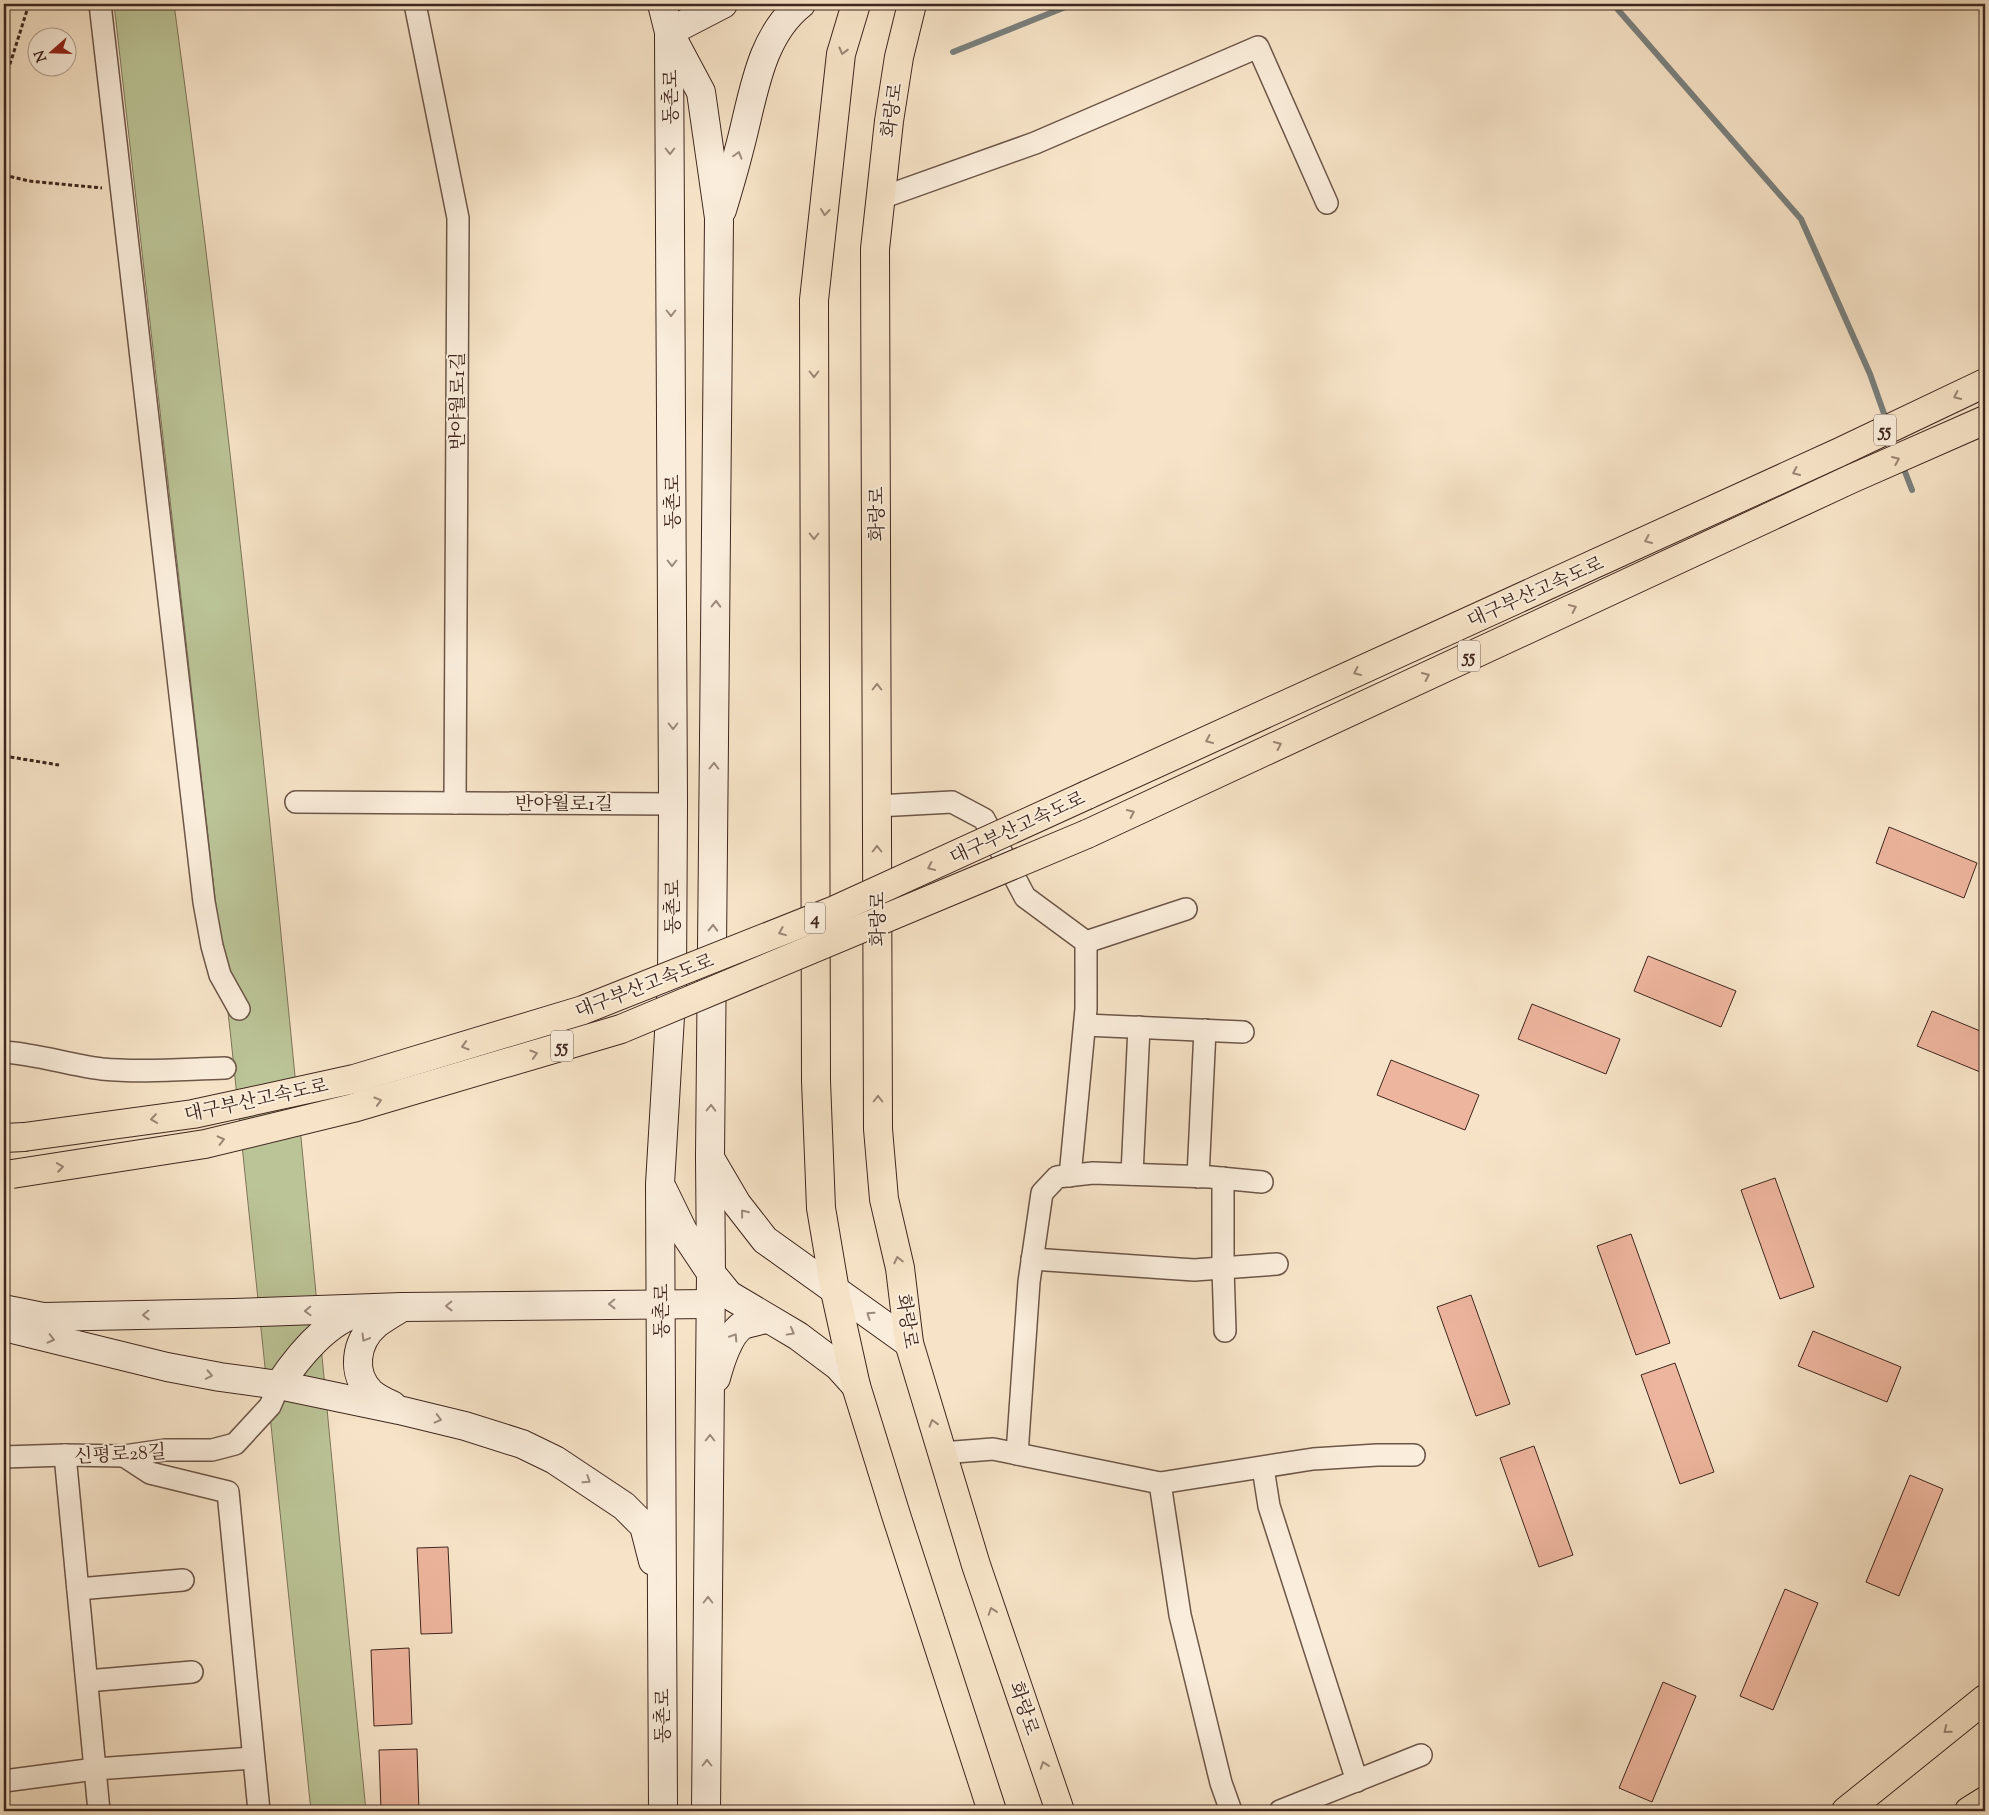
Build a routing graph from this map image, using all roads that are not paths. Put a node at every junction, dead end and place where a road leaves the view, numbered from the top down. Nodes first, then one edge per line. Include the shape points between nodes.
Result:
1 (100, 4) edge
2 (415, 4) edge
3 (662, 4) edge
4 (723, 4) edge
5 (801, 4) edge
6 (856, 4) edge
7 (912, 4) edge
8 (669, 32) junction
9 (881, 198) junction
10 (1328, 203) dead end
11 (720, 218) junction
12 (1985, 383) edge
13 (1985, 420) edge
14 (296, 802) dead end
15 (454, 802) junction
16 (673, 804) junction
17 (877, 806) junction
18 (1186, 909) dead end
19 (1086, 942) junction
20 (239, 1008) dead end
21 (1085, 1025) junction
22 (1139, 1028) junction
23 (1204, 1030) junction
24 (1243, 1032) dead end
25 (4, 1052) edge
26 (226, 1068) dead end
27 (14, 1138) edge
28 (710, 1157) junction
29 (1132, 1174) junction
30 (8, 1175) edge
31 (1070, 1176) junction
32 (1198, 1177) junction
33 (1223, 1178) junction
34 (1262, 1182) dead end
35 (660, 1184) junction
36 (1032, 1259) junction
37 (1277, 1264) dead end
38 (1223, 1268) junction
39 (711, 1273) junction
40 (835, 1291) junction
41 (661, 1304) junction
42 (710, 1304) junction
43 (402, 1307) junction
44 (374, 1308) junction
45 (4, 1309) edge
46 (766, 1319) junction
47 (4, 1327) edge
48 (1225, 1331) dead end
49 (909, 1343) junction
50 (279, 1384) junction
51 (856, 1386) junction
52 (710, 1399) junction
53 (399, 1410) junction
54 (942, 1453) junction
55 (1017, 1454) junction
56 (65, 1455) junction
57 (1414, 1455) dead end
58 (124, 1456) junction
59 (4, 1457) edge
60 (1263, 1468) junction
61 (1160, 1483) junction
62 (183, 1580) dead end
63 (78, 1589) junction
64 (662, 1594) junction
65 (192, 1672) dead end
66 (87, 1681) junction
67 (1985, 1699) edge
68 (1420, 1755) dead end
69 (253, 1758) junction
70 (95, 1769) junction
71 (4, 1781) edge
72 (1357, 1781) junction
73 (1985, 1801) edge
74 (99, 1811) edge
75 (259, 1811) edge
76 (663, 1811) edge
77 (706, 1811) edge
78 (992, 1811) edge
79 (1060, 1811) edge
80 (1231, 1811) edge
81 (1280, 1811) edge
82 (1846, 1811) edge
83 (1968, 1811) edge

1 - 20 street via 204,902 220,975
2 - 15 street, 반야월로1길 via 458,218
3 - 8 main road
4 - 8 main road
11 -> 5 main road via 760,64 787,15
6 -> 40 main road, 4 via 841,54 814,300 816,1080 821,1208
7 - 9 main road, 화랑로 via 899,57
8 - 11 main road via 701,92
8 -> 16 main road, 동촌로
9 - 10 street via 1035,143 1258,47
17 -> 9 main road, 화랑로 via 875,249
28 -> 11 main road
12 -> 27 main road, 대구부산고속도로 / 55, bridge via 836,910 583,1010 354,1078 193,1114
30 -> 13 main road, 대구부산고속도로 / 55, bridge via 205,1144 353,1108 621,1029 1087,834 1851,479
14 - 15 street, 반야월로1길
15 - 16 street, 반야월로1길
16 - 35 main road, 동촌로 via 672,983
17 - 19 street via 952,802 984,818 1025,897
49 -> 17 main road, 화랑로 via 900,1268 884,1199 878,1129
18 - 19 street
19 - 21 street
21 - 22 street
21 - 31 street
22 - 23 street
22 - 29 street
23 - 24 street
23 - 32 street
25 - 26 street via 102,1069
28 - 39 main road
40 -> 28 main road via 765,1240 738,1204
29 - 31 street
29 - 32 street
31 - 36 street via 1057,1177 1042,1193
32 - 33 street
33 - 34 street
33 - 38 street
35 - 39 main road via 683,1231
35 - 41 main road, 동촌로
36 - 38 street via 1194,1270
36 - 55 street
37 - 38 street
38 - 48 street
39 - 42 main road
39 - 46 main road via 729,1295
49 -> 40 main road
40 - 51 main road, 4
41 - 42 main road
41 -> 43 main road
41 - 64 main road, 동촌로
42 - 52 main road
43 - 44 main road
43 -> 53 main road via 375,1325 364,1337 358,1354 358,1370 363,1383 372,1394
44 -> 45 main road via 43,1317
44 - 50 main road via 351,1314 330,1329 296,1360
46 -> 51 main road via 806,1342 838,1366
52 -> 46 main road via 722,1358 734,1335 742,1326
47 -> 50 main road via 167,1367
54 -> 49 main road, 화랑로
50 - 53 main road
50 - 58 street, 신평로28길 via 270,1406 235,1444 212,1450 165,1450
51 - 78 main road, 4
77 -> 52 main road
53 -> 64 main road via 522,1444 596,1486 624,1506 644,1526
54 - 55 street via 993,1448
79 -> 54 main road, 화랑로 via 976,1566
55 - 61 street
56 - 58 street, 신평로28길
56 - 59 street, 신평로28길
56 - 63 street
57 - 60 street via 1314,1460
58 - 69 street via 150,1473 228,1492
60 - 61 street
60 - 72 street via 1269,1506
61 - 80 street via 1180,1615 1221,1783
62 - 63 street
63 - 66 street
64 - 76 main road, 동촌로
65 - 66 street
66 - 70 street
67 -> 82 main road
68 - 72 street
69 - 70 street
69 - 75 street
70 - 71 street
70 - 74 street
72 - 81 street
73 - 83 main road

